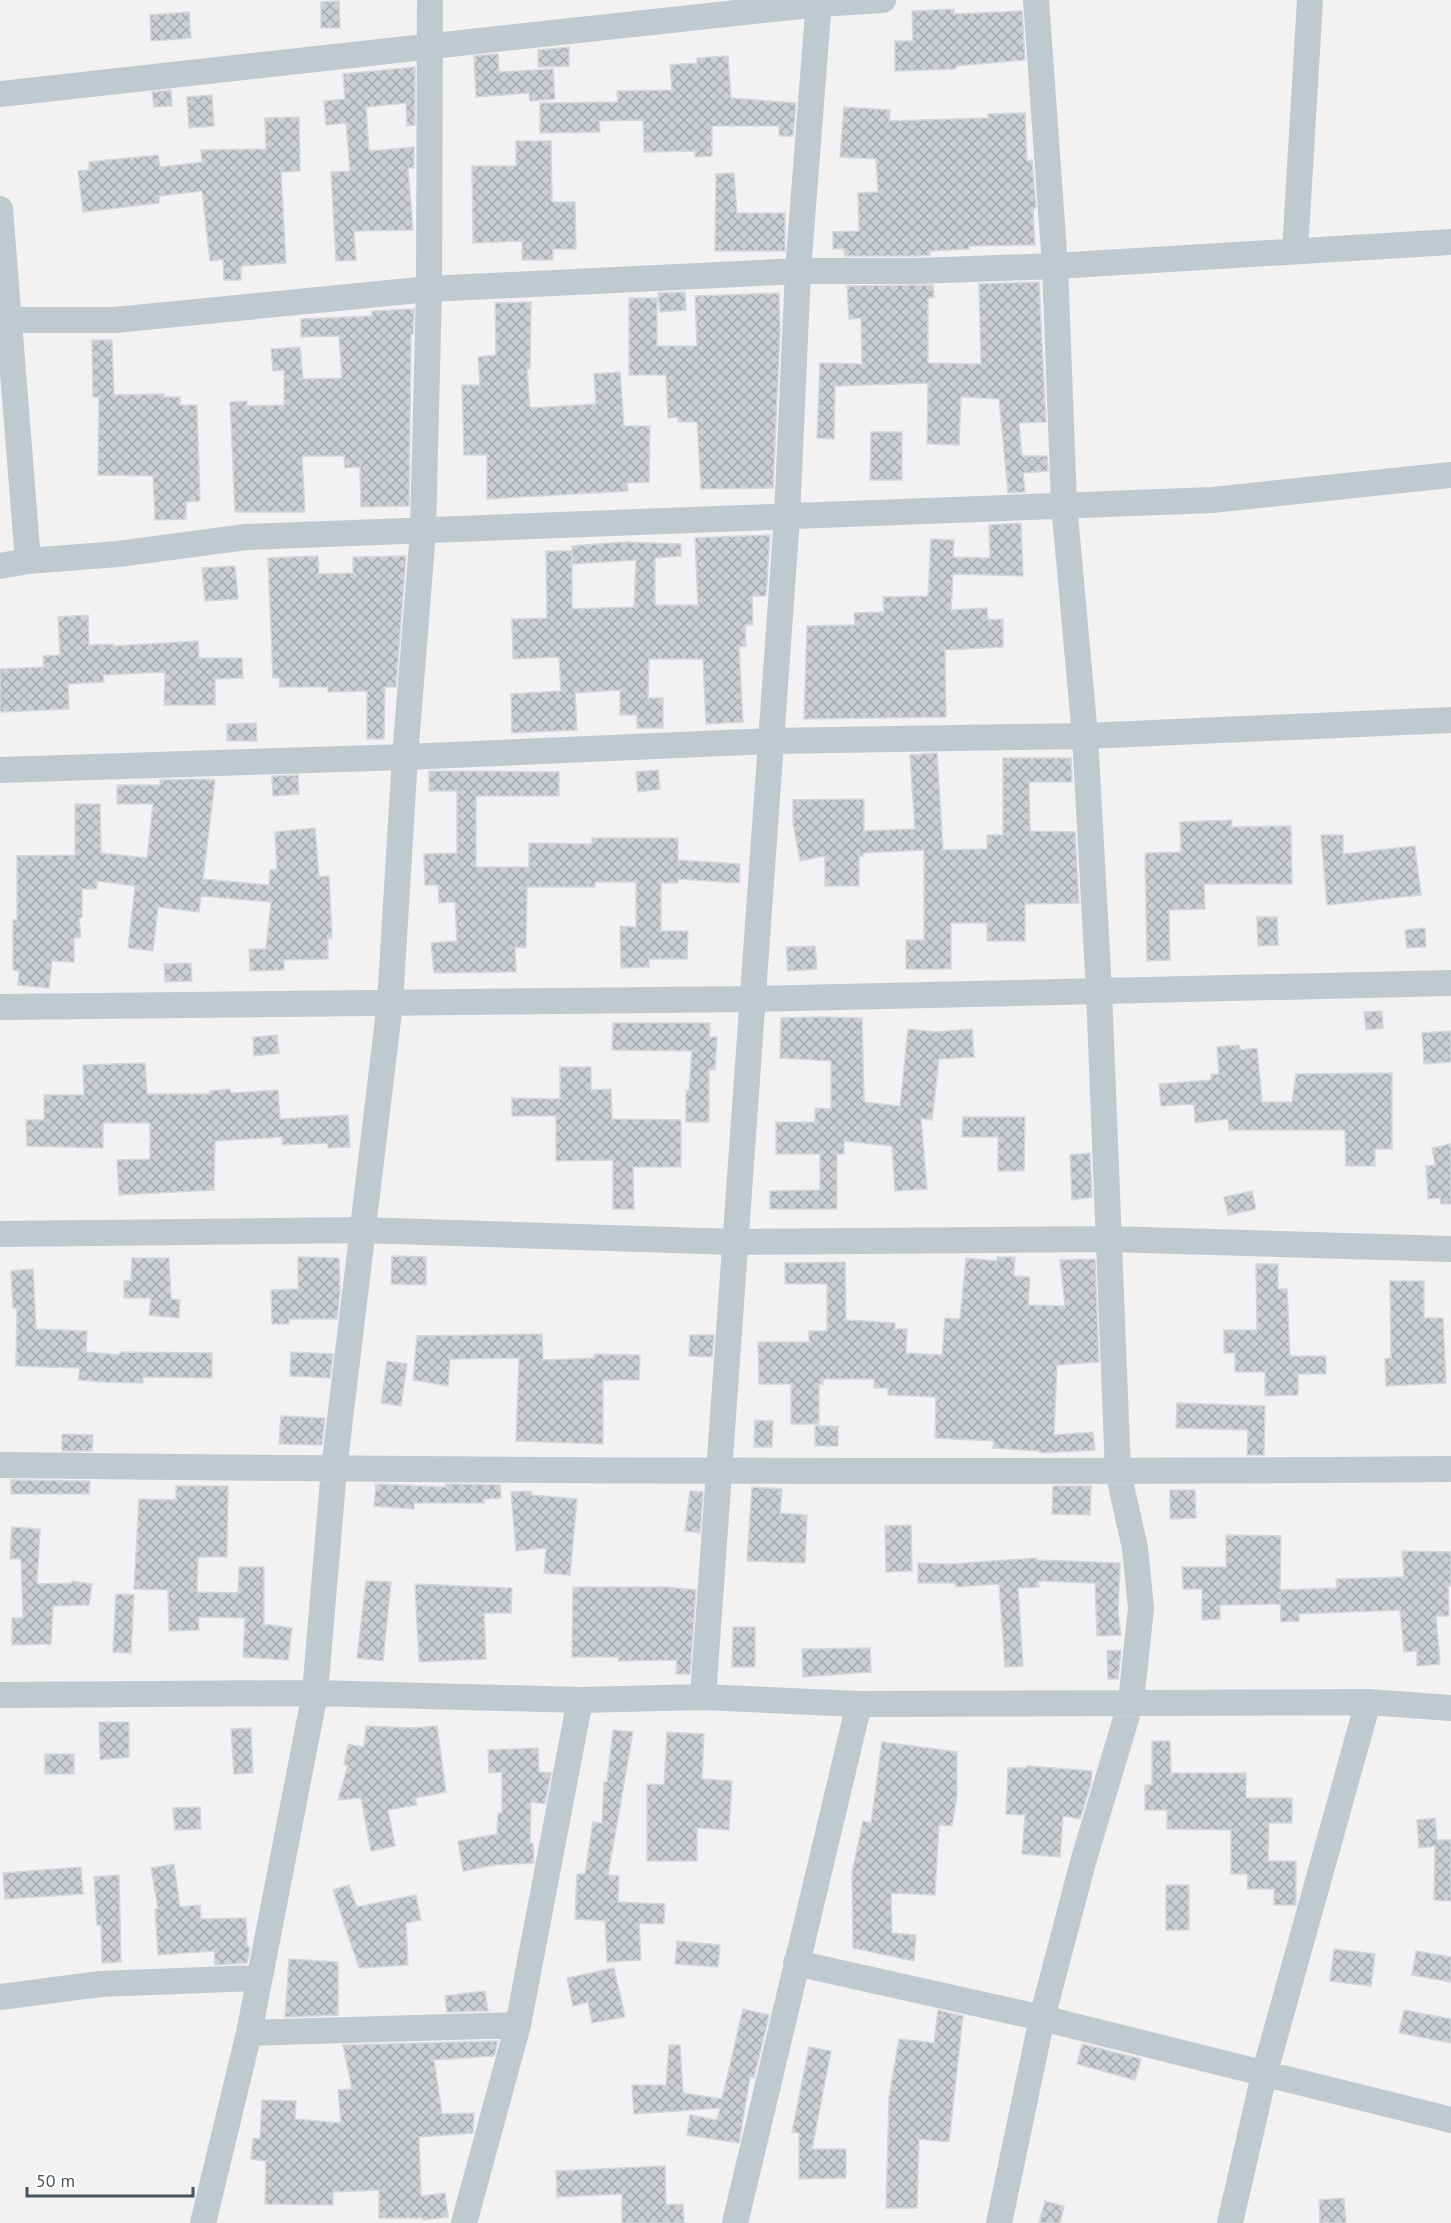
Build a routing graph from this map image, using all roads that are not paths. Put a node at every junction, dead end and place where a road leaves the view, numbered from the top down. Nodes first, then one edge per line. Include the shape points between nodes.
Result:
1 (430, 0) edge
2 (883, 0) edge
3 (1036, 0) edge
4 (1310, 0) edge
5 (819, 2) edge
6 (431, 47) junction
7 (0, 94) edge
8 (0, 209) edge
9 (1451, 242) edge
10 (1295, 251) junction
11 (1055, 266) junction
12 (798, 271) junction
13 (429, 289) junction
14 (4, 320) edge
15 (1451, 475) edge
16 (1064, 504) junction
17 (787, 517) junction
18 (423, 532) junction
19 (28, 561) junction
20 (0, 566) edge
21 (1451, 720) edge
22 (1085, 736) junction
23 (771, 741) junction
24 (405, 757) junction
25 (0, 770) edge
26 (1451, 983) edge
27 (1099, 992) junction
28 (752, 999) junction
29 (390, 1003) junction
30 (0, 1007) edge
31 (361, 1230) junction
32 (0, 1234) edge
33 (1109, 1239) junction
34 (735, 1242) junction
35 (1451, 1249) edge
36 (0, 1465) edge
37 (334, 1469) junction
38 (1451, 1469) edge
39 (719, 1470) junction
40 (1118, 1472) junction
41 (315, 1693) junction
42 (0, 1695) edge
43 (703, 1697) junction
44 (580, 1700) junction
45 (1131, 1702) junction
46 (1368, 1702) junction
47 (859, 1704) junction
48 (1451, 1708) edge
49 (796, 1963) junction
50 (259, 1978) junction
51 (0, 1997) edge
52 (1042, 2018) junction
53 (518, 2025) junction
54 (249, 2033) junction
55 (1264, 2075) junction
56 (1451, 2120) edge
57 (203, 2223) edge
58 (464, 2223) edge
59 (735, 2223) edge
60 (999, 2223) edge
61 (1230, 2223) edge

1 - 6 street
2 - 5 street
3 - 11 street
4 - 10 street
5 - 6 street
5 - 12 street
6 - 7 street
6 - 13 street
8 - 14 street
9 - 10 street
10 - 11 street
11 - 12 street
11 - 16 street
12 - 13 street
12 - 17 street
13 - 14 street via 115,320
13 - 18 street
14 - 19 street
15 - 16 street via 1212,500
16 - 17 street
16 - 22 street
17 - 18 street
17 - 23 street
18 - 19 street via 246,537
18 - 24 street
19 - 20 street
21 - 22 street
22 - 23 street
22 - 27 street
23 - 24 street
23 - 28 street
24 - 25 street
24 - 29 street
26 - 27 street
27 - 28 street
27 - 33 street
28 - 29 street
28 - 34 street
29 - 30 street
29 - 31 street
31 - 32 street
31 - 34 street
31 - 37 street
33 - 34 street
33 - 35 street
33 - 40 street
34 - 39 street
36 - 37 street
37 - 39 street
37 - 41 street
38 - 40 street
39 - 40 street
39 - 43 street
40 - 45 street via 1135,1548 1142,1608
41 - 42 street
41 - 44 street
41 - 50 street
43 - 44 street
43 - 47 street
44 - 53 street
45 - 46 street
45 - 47 street
45 - 52 street
46 - 48 street
46 - 55 street
47 - 49 street
49 - 52 street
49 - 59 street
50 - 51 street via 100,1984
50 - 54 street
52 - 55 street
52 - 60 street
53 - 54 street
53 - 58 street
54 - 57 street
55 - 56 street
55 - 61 street

